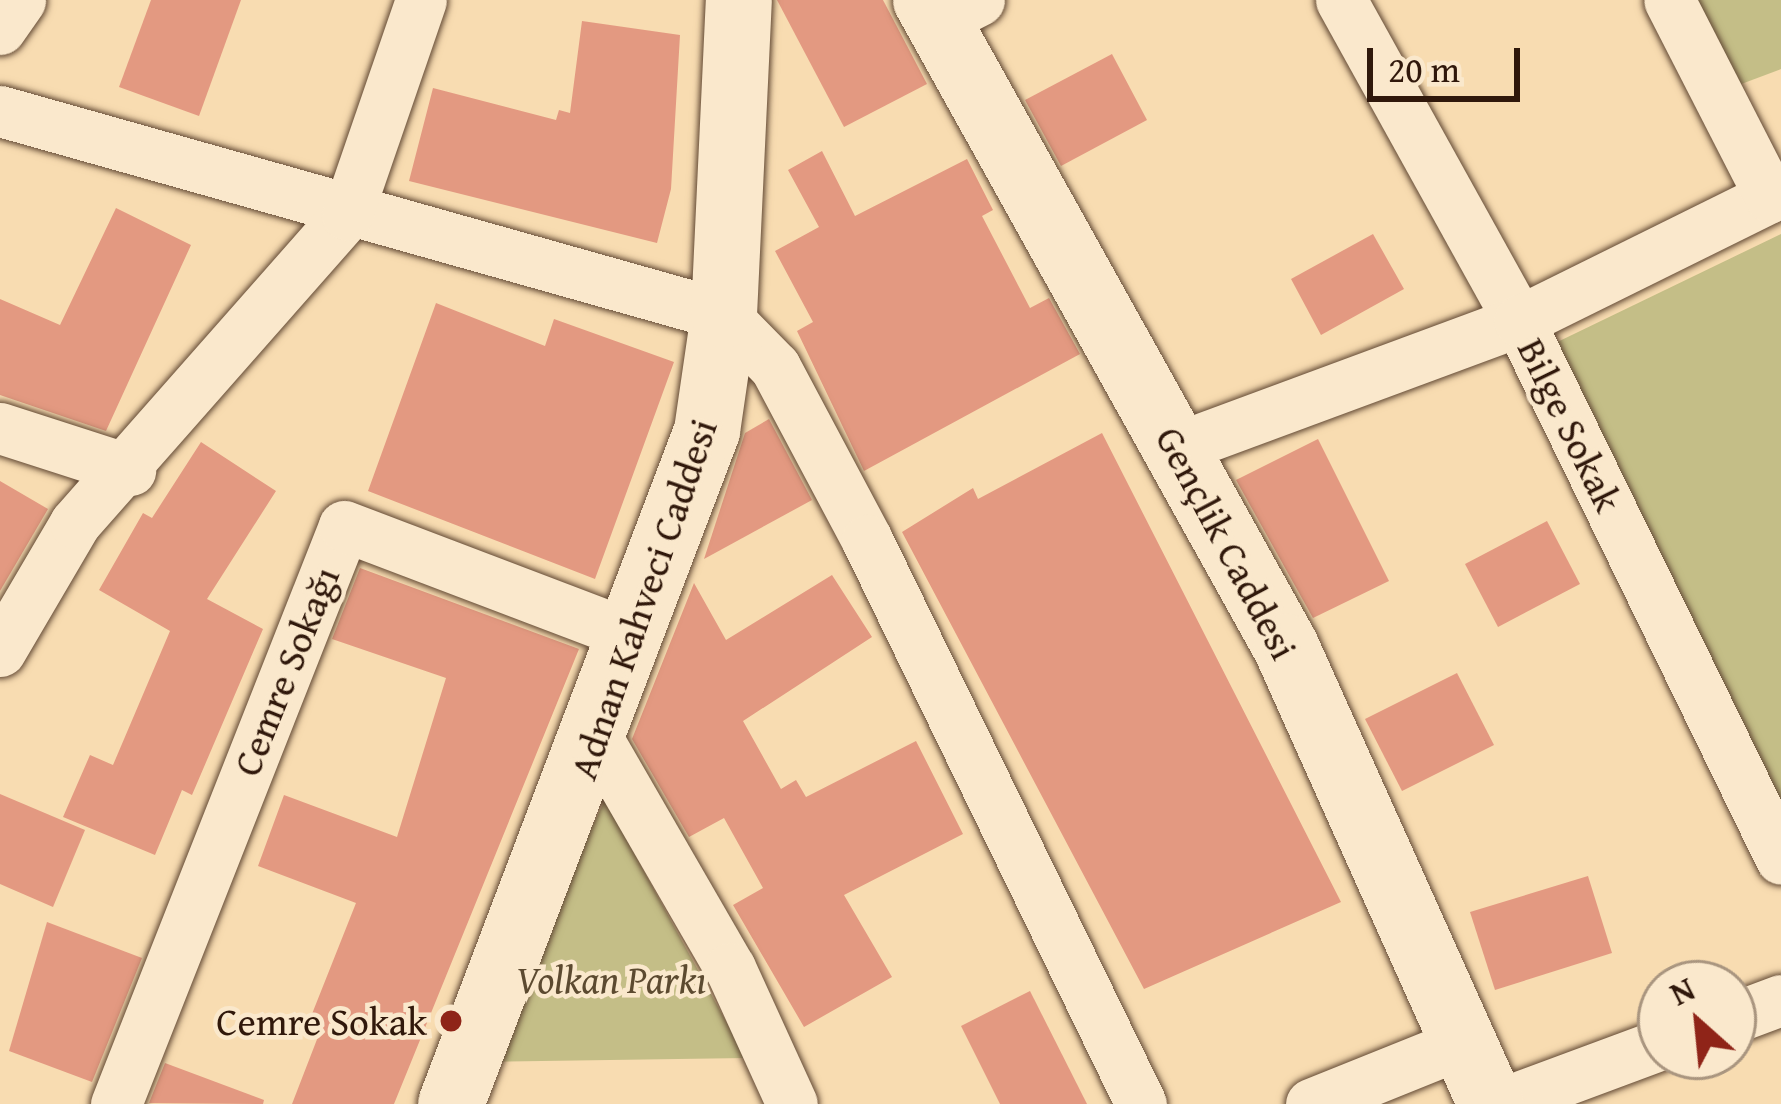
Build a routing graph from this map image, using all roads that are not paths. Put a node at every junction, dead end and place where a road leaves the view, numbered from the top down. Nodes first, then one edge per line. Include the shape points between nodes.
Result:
1 (20, 0) edge
2 (421, 0) edge
3 (739, 0) edge
4 (1341, 0) edge
5 (1669, 0) edge
6 (948, 7) edge
7 (0, 29) edge
8 (0, 111) edge
9 (347, 215) junction
10 (724, 315) junction
11 (1519, 321) junction
12 (0, 428) edge
13 (1176, 448) junction
14 (130, 470) junction
15 (633, 636) junction
16 (0, 651) edge
17 (597, 738) junction
18 (1781, 859) edge
19 (1460, 1044) junction
20 (1637, 1053) edge
21 (116, 1104) edge
22 (452, 1104) edge
23 (792, 1104) edge
24 (1141, 1104) edge
25 (1311, 1104) edge
26 (1495, 1104) edge

1 - 7 street
2 - 9 street
3 - 10 main road, Adnan Kahveci Caddesi
4 - 11 street, Bilge Sokak
5 - 11 street via 1770,197
6 - 13 main road, Gençlik Caddesi
8 - 9 street
9 - 10 street
9 - 14 street
10 - 15 main road, Adnan Kahveci Caddesi via 707,431
10 - 24 street via 775,368 867,540
11 - 13 street
11 - 18 street, Bilge Sokak
12 - 14 street
13 - 19 main road, Gençlik Caddesi via 1286,647
14 - 16 street via 75,523
15 - 17 main road, Adnan Kahveci Caddesi
15 - 21 street, Cemre Sokağı via 344,526
17 - 22 main road, Adnan Kahveci Caddesi
17 - 23 street via 730,968
19 - 25 street
19 - 26 main road, Gençlik Caddesi
20 - 26 street

